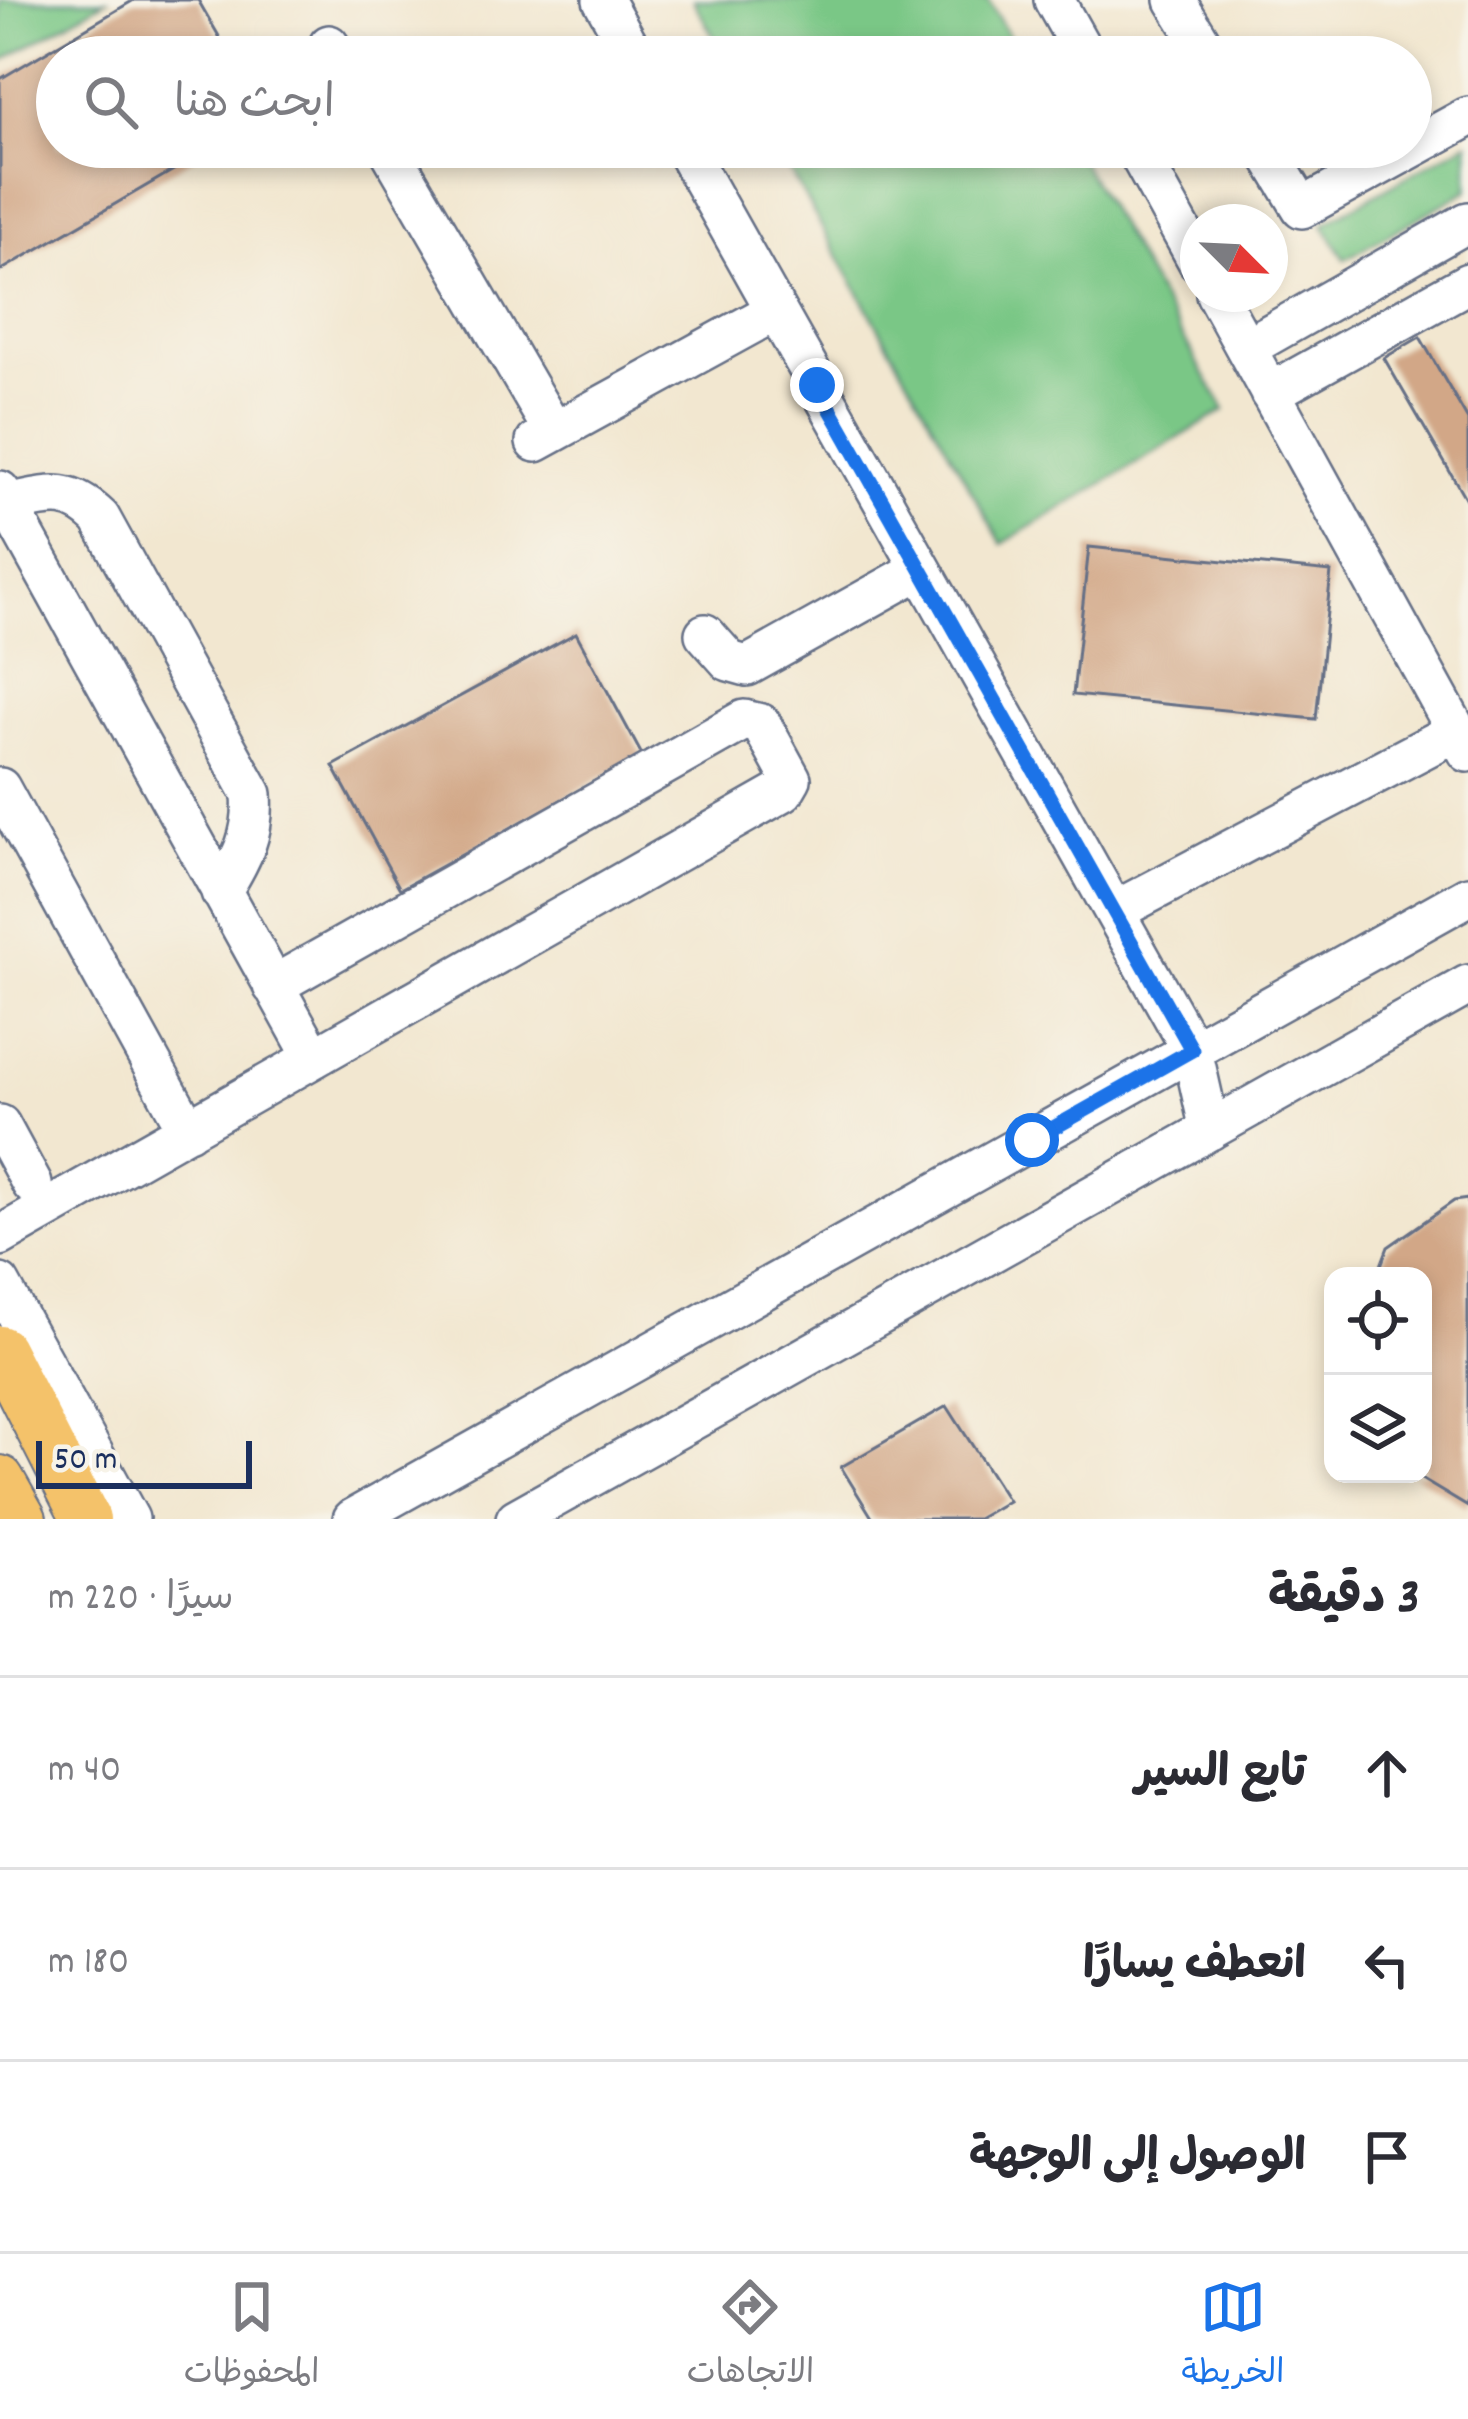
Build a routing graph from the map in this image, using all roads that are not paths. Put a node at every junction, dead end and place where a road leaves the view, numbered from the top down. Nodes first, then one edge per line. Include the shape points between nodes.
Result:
1 (603, 0) edge
2 (1054, 0) edge
3 (1175, 0) edge
4 (623, 36) edge
5 (1074, 36) edge
6 (1197, 36) edge
7 (1468, 117) edge
8 (1432, 137) edge
9 (399, 168) edge
10 (696, 168) edge
11 (1147, 168) edge
12 (1278, 168) edge
13 (1375, 168) edge
14 (1468, 222) edge
15 (1180, 228) edge
16 (1468, 283) edge
17 (775, 311) junction
18 (1226, 312) edge
19 (1246, 348) junction
20 (1270, 393) junction
21 (4, 497) edge
22 (921, 569) junction
23 (705, 634) dead end
24 (1462, 741) edge
25 (0, 788) edge
26 (221, 892) junction
27 (1468, 896) edge
28 (1115, 911) junction
29 (273, 986) junction
30 (1468, 986) edge
31 (1192, 1050) junction
32 (314, 1058) junction
33 (0, 1125) edge
34 (188, 1130) junction
35 (1210, 1130) junction
36 (32, 1184) dead end
37 (0, 1236) edge
38 (0, 1284) edge
39 (0, 1350) edge
40 (0, 1480) edge
41 (22, 1519) edge
42 (86, 1519) edge
43 (129, 1519) edge
44 (353, 1519) edge
45 (516, 1519) edge

1 - 4 street
2 - 5 street
3 - 6 street
7 - 8 street
9 - 17 street via 545,437
10 - 17 street
11 - 15 street
12 - 13 street via 1302,208
14 - 19 street
16 - 20 street
17 - 22 street
18 - 19 street
19 - 20 street
20 - 24 street
21 - 26 street
21 - 26 street via 82,500 122,557 252,794 248,848
22 - 23 street via 747,666 729,661
22 - 28 street
24 - 28 street
25 - 34 street
26 - 29 street
27 - 31 street
28 - 31 street
29 - 32 street
29 - 32 street via 744,720 761,724 791,779 784,791
30 - 35 street
31 - 35 street
31 - 44 street
32 - 34 street
33 - 36 street
34 - 37 street
35 - 45 street
38 - 43 street
39 - 42 main road
40 - 41 main road

